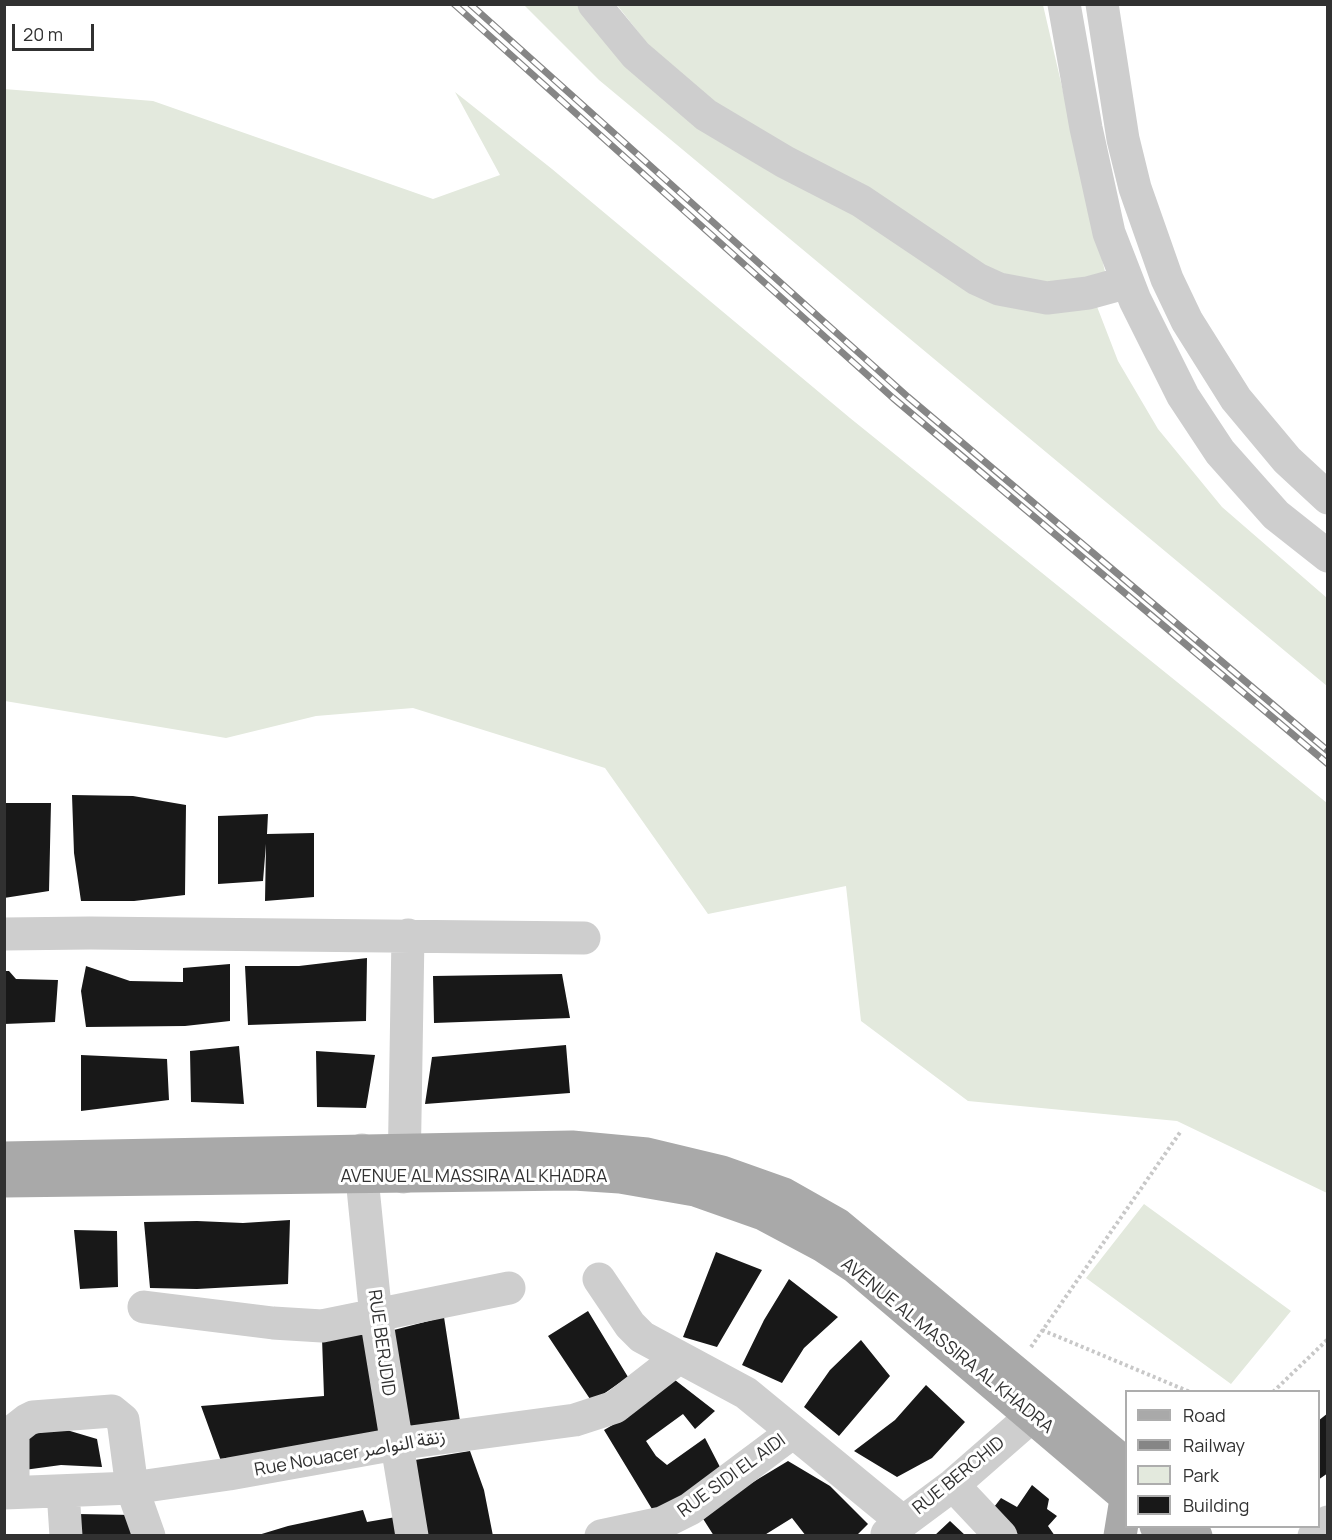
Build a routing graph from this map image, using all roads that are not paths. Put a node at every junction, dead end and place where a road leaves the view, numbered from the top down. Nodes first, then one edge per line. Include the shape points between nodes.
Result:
1 (594, 4) edge
2 (1064, 4) edge
3 (1102, 4) edge
4 (1128, 282) junction
5 (1328, 498) edge
6 (1328, 556) edge
7 (4, 934) edge
8 (408, 935) junction
9 (584, 938) dead end
10 (4, 1158) edge
11 (405, 1163) junction
12 (362, 1164) junction
13 (4, 1181) edge
14 (599, 1279) dead end
15 (509, 1288) dead end
16 (144, 1307) dead end
17 (376, 1317) junction
18 (678, 1358) junction
19 (1032, 1416) junction
20 (792, 1432) junction
21 (396, 1444) junction
22 (1125, 1463) edge
23 (953, 1485) junction
24 (132, 1488) junction
25 (63, 1491) junction
26 (9, 1493) edge
27 (1125, 1497) edge
28 (1125, 1504) edge
29 (1328, 1522) edge
30 (894, 1528) edge
31 (66, 1536) edge
32 (149, 1536) edge
33 (412, 1536) edge
34 (601, 1536) edge
35 (1001, 1536) edge
36 (1120, 1536) edge
37 (1314, 1536) edge

1 - 4 street via 636,55 706,115 775,157 871,207 977,279 999,289 1047,298 1088,293
2 - 4 street via 1109,233
3 - 5 street via 1123,139 1138,198 1167,279 1187,321 1236,399 1287,460
4 - 6 street via 1183,396 1220,452 1276,515
7 - 8 street
8 - 9 street
8 - 11 street
10 - 12 main road, AVENUE AL MASSIRA AL KHADRA
11 - 12 main road, AVENUE AL MASSIRA AL KHADRA
11 - 19 main road, AVENUE AL MASSIRA AL KHADRA via 620,1177 658,1182 731,1201 794,1229 855,1267
11 - 22 main road, AVENUE AL MASSIRA AL KHADRA via 572,1148 609,1150 685,1162 784,1194 859,1240
12 - 13 main road, AVENUE AL MASSIRA AL KHADRA
12 - 17 street, RUE BERJDID
14 - 18 street via 642,1337
15 - 17 street
16 - 17 street via 322,1326
17 - 21 street, RUE BERJDID
18 - 20 street via 746,1393
18 - 21 street, Rue Nouacer زنقة النواصر via 633,1394 598,1414
19 - 23 street, RUE BERCHID
19 - 27 main road, AVENUE AL MASSIRA AL KHADRA
20 - 30 street
20 - 34 street, RUE SIDI EL AIDI via 690,1509 662,1523
21 - 24 street, Rue Nouacer زنقة النواصر
21 - 33 street, RUE BERJDID
23 - 30 street, RUE BERCHID
23 - 35 street
24 - 25 street, Rue Nouacer زنقة النواصر
24 - 26 street via 123,1420 112,1411 33,1417 13,1431
24 - 32 street
25 - 26 street, Rue Nouacer زنقة النواصر
25 - 31 street
28 - 36 main road
29 - 37 street

